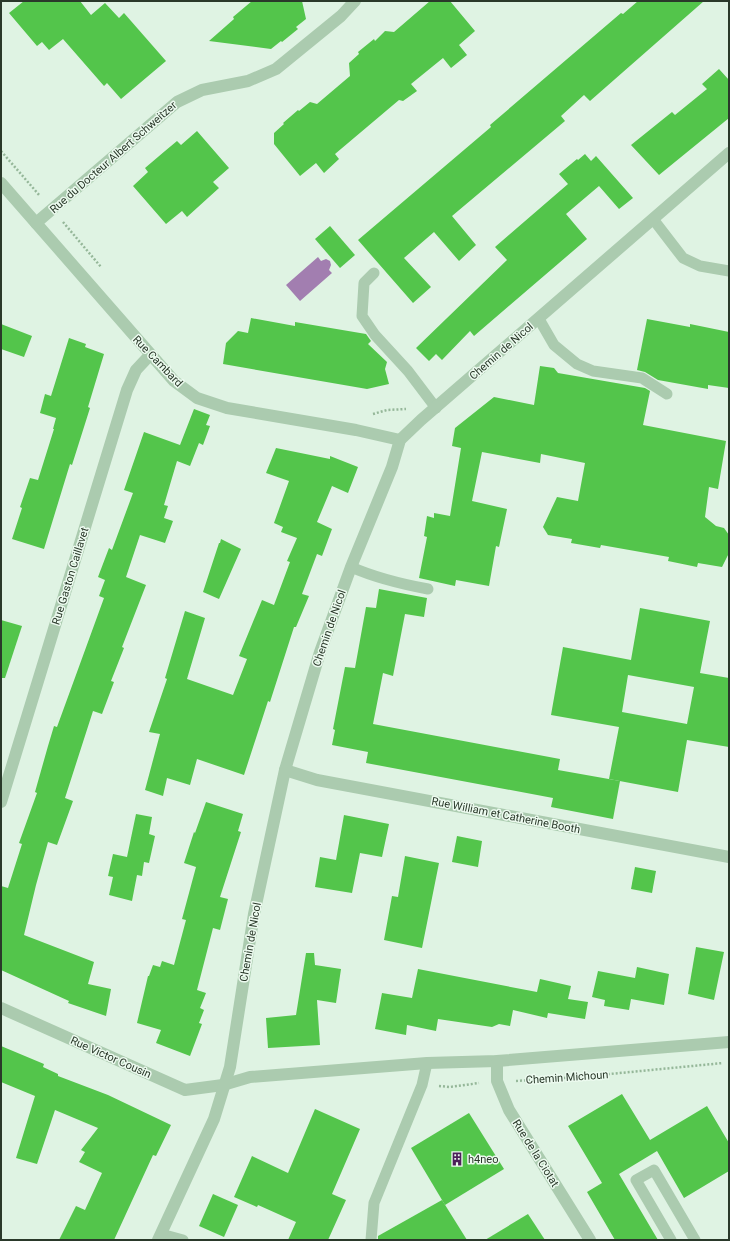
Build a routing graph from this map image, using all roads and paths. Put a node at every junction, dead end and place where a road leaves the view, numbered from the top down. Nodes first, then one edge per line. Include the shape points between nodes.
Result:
1 (355, 1) edge
2 (1, 151) edge
3 (729, 153) edge
4 (1, 182) edge
5 (52, 210) junction
6 (653, 219) junction
7 (36, 224) junction
8 (102, 268) dead end
9 (729, 271) edge
10 (374, 273) dead end
11 (539, 319) junction
12 (150, 355) junction
13 (667, 394) dead end
14 (428, 397) junction
15 (436, 408) junction
16 (370, 414) dead end
17 (400, 440) junction
18 (351, 567) junction
19 (428, 589) dead end
20 (285, 770) junction
21 (1, 802) edge
22 (729, 857) edge
23 (1, 1008) edge
24 (729, 1042) edge
25 (497, 1061) junction
26 (427, 1062) junction
27 (729, 1062) edge
28 (497, 1081) junction
29 (223, 1085) junction
30 (435, 1085) dead end
31 (159, 1237) edge
32 (183, 1240) edge
33 (370, 1240) edge
34 (590, 1240) edge
35 (671, 1240) edge
36 (695, 1240) edge

1 - 5 street, Rue du Docteur Albert Schweitzer via 341,16 276,69 248,81 202,90 177,102
2 - 5 path
3 - 6 street, Chemin de Nicol
4 - 7 street, Rue Cambard
5 - 7 street, Rue du Docteur Albert Schweitzer
5 - 8 path
6 - 9 lane via 684,258 700,266
6 - 11 street, Chemin de Nicol
7 - 12 street, Rue Cambard
10 - 14 lane via 364,283 362,316
11 - 13 lane via 554,345 577,364 593,371 642,378
11 - 15 street, Chemin de Nicol
12 - 17 street, Rue Cambard via 174,381 197,398 227,408
12 - 21 street, Rue Gaston Caillavet via 136,370 127,390
14 - 15 lane
14 - 16 path via 413,407
15 - 17 street, Chemin de Nicol
17 - 18 street, Chemin de Nicol via 392,467
18 - 19 lane via 369,575
18 - 20 street, Chemin de Nicol via 320,652
20 - 22 street, Rue William et Catherine Booth via 317,780
20 - 29 street, Chemin de Nicol via 254,914 230,1067
23 - 29 street, Rue Victor Cousin via 185,1090
24 - 25 street, Chemin Michoun
25 - 26 street, Chemin Michoun
25 - 28 street, Rue de la Ciotat
26 - 29 street, Chemin Michoun via 250,1077
26 - 33 lane via 422,1085 374,1203
27 - 28 path, Chemin Michoun via 579,1077
28 - 30 path, Chemin Michoun via 450,1087
28 - 34 street, Rue de la Ciotat via 509,1110
29 - 31 street, Chemin de Nicol via 214,1119
31 - 32 lane
35 - 36 lane via 636,1180 654,1170

